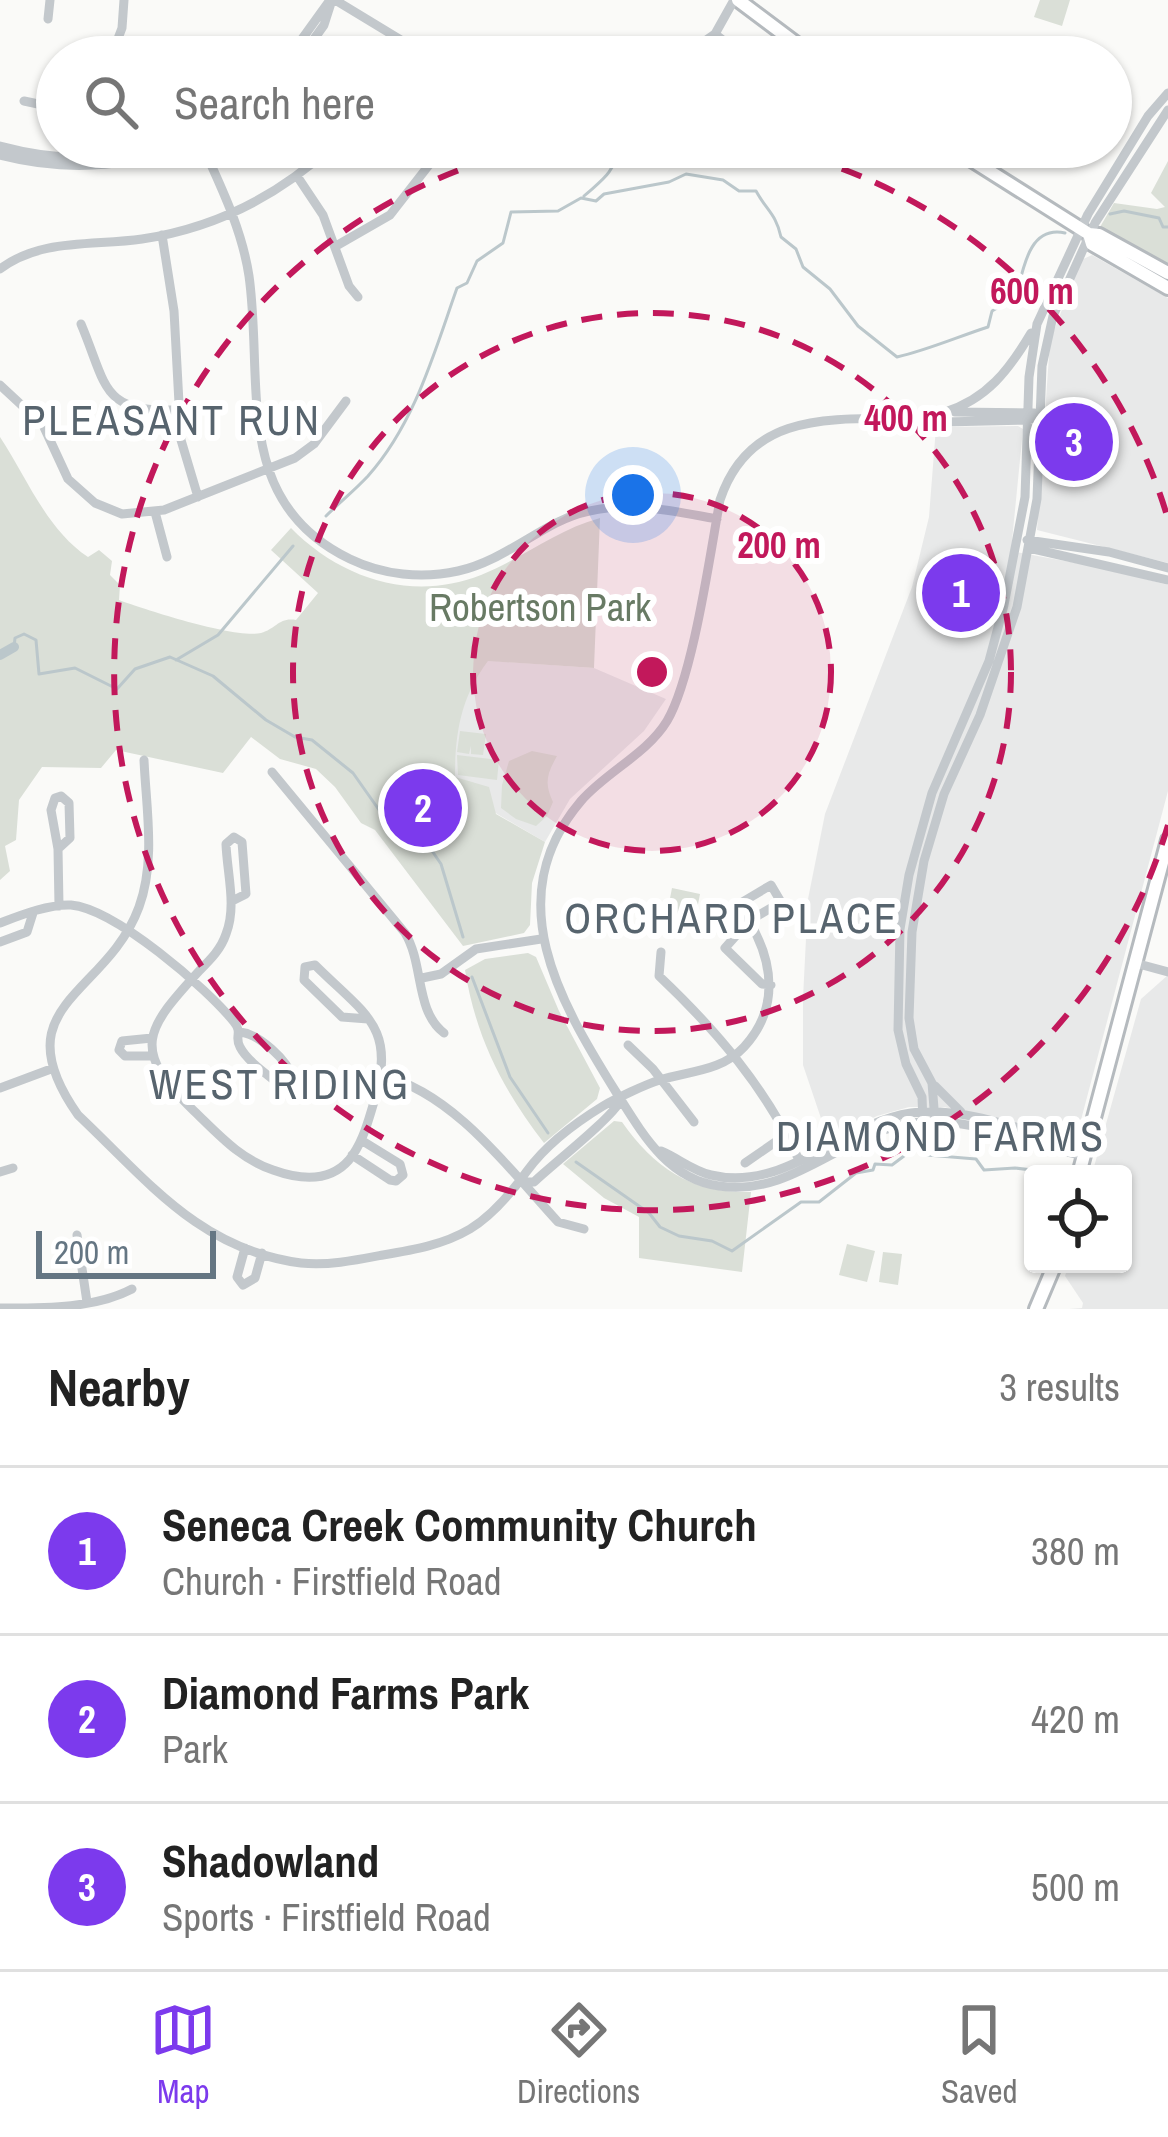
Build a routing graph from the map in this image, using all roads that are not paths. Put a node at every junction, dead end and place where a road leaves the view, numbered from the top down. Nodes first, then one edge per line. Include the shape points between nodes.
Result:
1 (50, 0) edge
2 (124, 0) edge
3 (332, 0) edge
4 (736, 0) edge
5 (48, 20) dead end
6 (715, 34) junction
7 (119, 36) edge
8 (305, 36) edge
9 (316, 36) edge
10 (394, 36) edge
11 (712, 36) edge
12 (718, 36) edge
13 (785, 36) edge
14 (1168, 94) edge
15 (24, 101) dead end
16 (36, 104) edge
17 (1168, 110) edge
18 (1132, 145) edge
19 (0, 150) edge
20 (36, 154) edge
21 (36, 160) edge
22 (1132, 162) edge
23 (212, 168) edge
24 (306, 168) edge
25 (426, 168) edge
26 (984, 168) edge
27 (1120, 168) edge
28 (1128, 168) edge
29 (297, 176) junction
30 (232, 212) junction
31 (1085, 231) junction
32 (162, 235) junction
33 (336, 245) junction
34 (2, 264) edge
35 (1168, 273) edge
36 (1168, 288) edge
37 (358, 297) dead end
38 (81, 324) dead end
39 (1037, 324) junction
40 (0, 386) edge
41 (346, 401) dead end
42 (178, 410) junction
43 (945, 412) junction
44 (1028, 415) junction
45 (1040, 416) junction
46 (934, 418) junction
47 (268, 470) junction
48 (198, 496) junction
49 (155, 512) junction
50 (717, 519) junction
51 (1026, 543) junction
52 (166, 557) dead end
53 (1168, 568) edge
54 (1168, 580) edge
55 (144, 760) dead end
56 (272, 772) dead end
57 (1168, 840) edge
58 (58, 849) junction
59 (232, 901) junction
60 (59, 906) junction
61 (33, 913) junction
62 (749, 921) junction
63 (0, 923) edge
64 (128, 932) junction
65 (541, 939) junction
66 (0, 942) edge
67 (661, 952) dead end
68 (1135, 962) junction
69 (1168, 972) edge
70 (422, 978) junction
71 (191, 980) junction
72 (770, 985) junction
73 (368, 1019) junction
74 (240, 1032) junction
75 (444, 1033) dead end
76 (152, 1038) junction
77 (628, 1045) dead end
78 (152, 1056) junction
79 (734, 1056) junction
80 (51, 1069) junction
81 (382, 1076) junction
82 (660, 1080) junction
83 (932, 1083) junction
84 (0, 1088) edge
85 (621, 1100) junction
86 (965, 1115) junction
87 (928, 1117) junction
88 (694, 1122) dead end
89 (787, 1134) junction
90 (361, 1140) junction
91 (654, 1149) junction
92 (1085, 1152) junction
93 (352, 1155) junction
94 (799, 1160) junction
95 (745, 1163) dead end
96 (1081, 1165) edge
97 (14, 1168) dead end
98 (0, 1172) edge
99 (521, 1182) junction
100 (584, 1229) dead end
101 (77, 1235) dead end
102 (244, 1248) junction
103 (262, 1253) junction
104 (1051, 1273) edge
105 (132, 1289) dead end
106 (87, 1302) junction
107 (0, 1307) edge
108 (1036, 1309) edge

1 - 5 street
2 - 7 street
3 - 8 street
3 - 9 street
3 - 10 street
4 - 6 street
4 - 13 main road
6 - 11 street
6 - 12 street
14 - 18 street
15 - 16 street
17 - 22 street
19 - 20 street
19 - 21 street
23 - 30 street
24 - 29 street
25 - 33 street via 389,215
26 - 31 main road
27 - 31 street
28 - 31 street
29 - 30 street
29 - 33 street
30 - 32 street
30 - 47 street via 249,274 258,431
31 - 35 main road
31 - 36 main road via 1099,248
31 - 39 street
31 - 45 street via 1048,331
32 - 34 street via 40,248
32 - 42 street
33 - 37 street
38 - 42 street via 118,401 135,410
39 - 43 street via 991,388
39 - 44 street
40 - 49 street via 43,425 84,496 122,514
41 - 47 street via 314,444
42 - 48 street
43 - 44 street
43 - 46 street
44 - 45 street
44 - 46 street
44 - 51 street
45 - 51 street
46 - 50 street via 788,426 740,461
47 - 48 street
47 - 50 street via 314,536 356,562 409,575 476,566 602,508 648,506
48 - 49 street
49 - 52 street
50 - 65 street via 671,712 581,800 556,837 540,896
51 - 53 street
51 - 54 street
51 - 83 street via 999,665 932,832 915,910 910,1032
51 - 87 street via 991,654 932,793 906,896 898,1030
55 - 64 street via 147,879
56 - 70 street via 405,933
57 - 68 main road
58 - 58 street via 51,810 61,796 69,803 70,838
58 - 60 street
59 - 59 street via 226,844 235,837 247,883
59 - 71 street via 223,943
60 - 61 street
60 - 64 street via 78,906
61 - 63 street
61 - 66 street via 27,932
62 - 62 street via 782,902 771,885 739,904
62 - 72 street via 766,951
62 - 72 street via 725,948
64 - 71 street
64 - 80 street via 53,1015 45,1041
65 - 70 street via 476,949
65 - 85 street via 566,1003
67 - 79 street via 659,976
68 - 69 street
68 - 92 main road
70 - 75 street via 431,1024
71 - 74 street
71 - 76 street
72 - 79 street via 760,1024
73 - 73 street via 315,965 305,967 304,980 342,1017
73 - 81 street via 382,1041
74 - 74 street via 240,1048 280,1085 290,1084 290,1068
76 - 78 street
76 - 78 street via 122,1041 119,1050
77 - 82 street
78 - 93 street via 165,1083 255,1165 311,1178
79 - 82 street
79 - 89 street
80 - 84 street
80 - 102 street via 78,1115 187,1219
81 - 90 street
81 - 99 street via 445,1105
82 - 85 street
82 - 88 street
83 - 86 street
83 - 87 street
85 - 91 street
85 - 99 street via 563,1133
86 - 87 street
86 - 92 street
87 - 91 street via 778,1181 742,1188 702,1183
87 - 92 street
87 - 94 street via 884,1119
89 - 94 street
89 - 95 street
90 - 93 street
90 - 93 street via 400,1164 403,1175 390,1180
91 - 94 street via 732,1178
92 - 96 main road
97 - 98 street
99 - 100 street via 557,1222
99 - 103 street via 472,1228 430,1247 322,1264
101 - 106 street
102 - 103 street
102 - 103 street via 237,1277 243,1285 255,1278
104 - 108 main road
105 - 106 street
106 - 107 street

